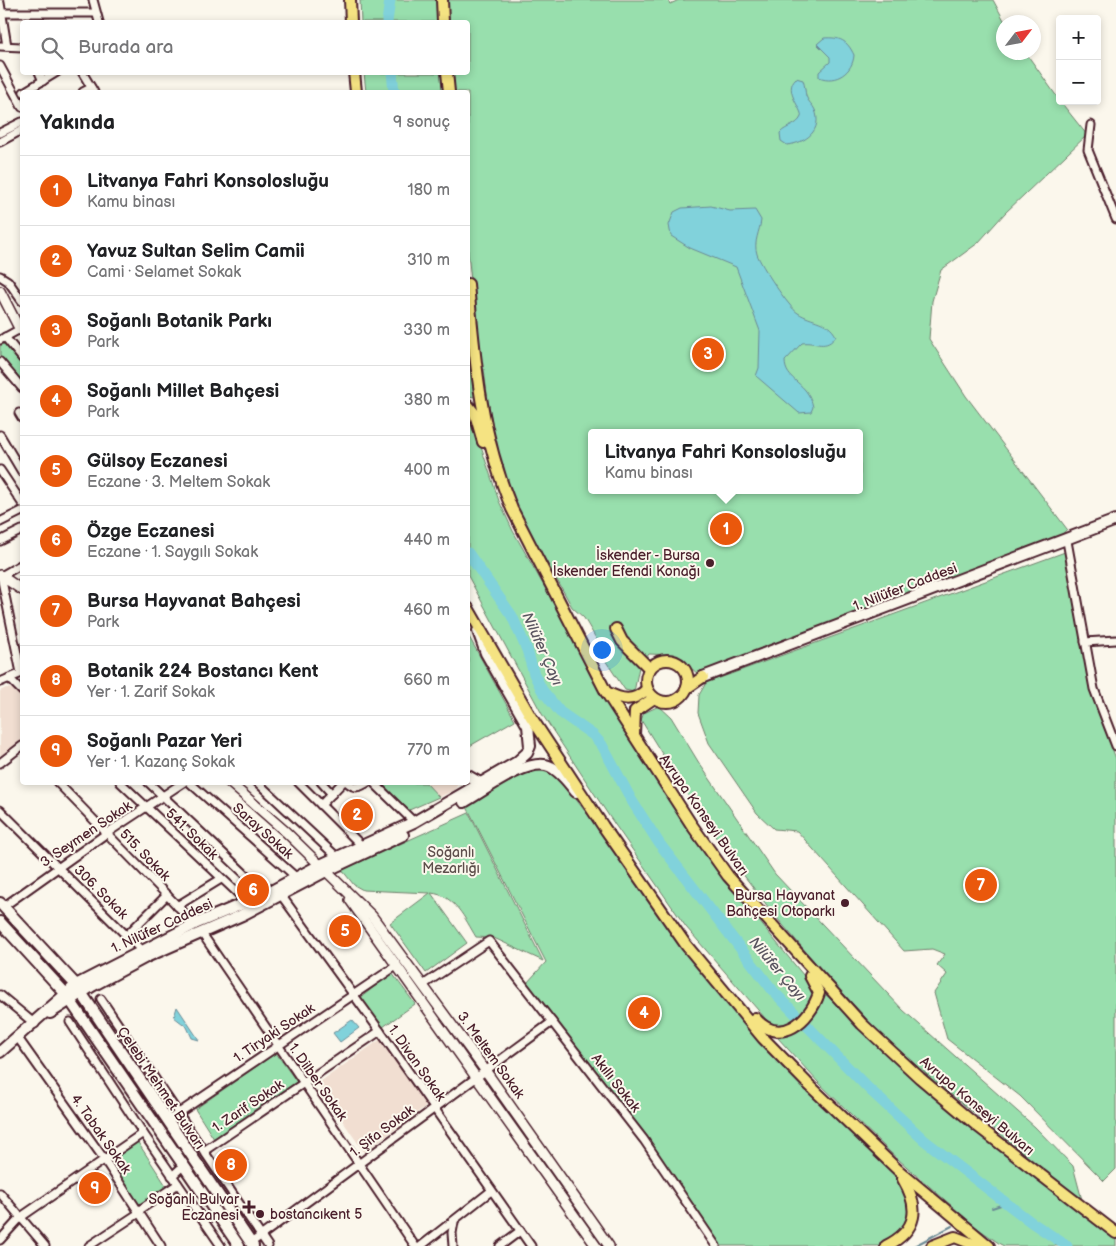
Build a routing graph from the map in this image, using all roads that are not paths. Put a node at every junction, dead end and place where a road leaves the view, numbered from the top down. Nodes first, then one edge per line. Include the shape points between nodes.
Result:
1 (93, 0) edge
2 (350, 0) edge
3 (442, 0) edge
4 (0, 2) edge
5 (2, 13) junction
6 (95, 13) junction
7 (98, 20) edge
8 (351, 20) edge
9 (443, 20) edge
10 (3, 46) edge
11 (20, 47) edge
12 (0, 66) edge
13 (40, 75) edge
14 (52, 75) edge
15 (84, 75) edge
16 (354, 75) edge
17 (447, 75) edge
18 (43, 81) junction
19 (28, 90) edge
20 (92, 90) edge
21 (356, 90) edge
22 (449, 90) edge
23 (20, 93) edge
24 (20, 123) edge
25 (1091, 125) dead end
26 (20, 131) edge
27 (0, 134) edge
28 (0, 142) edge
29 (1116, 219) edge
30 (0, 276) edge
31 (0, 291) edge
32 (20, 298) edge
33 (470, 307) edge
34 (20, 327) edge
35 (20, 330) edge
36 (2, 339) edge
37 (20, 356) edge
38 (0, 362) edge
39 (3, 371) edge
40 (20, 386) edge
41 (470, 408) edge
42 (0, 435) edge
43 (20, 469) edge
44 (0, 470) edge
45 (20, 500) edge
46 (0, 511) edge
47 (20, 512) edge
48 (3, 520) edge
49 (1116, 520) edge
50 (20, 531) edge
51 (0, 541) edge
52 (1067, 541) junction
53 (20, 565) edge
54 (542, 566) junction
55 (0, 576) edge
56 (20, 589) edge
57 (470, 612) edge
58 (475, 622) junction
59 (1116, 640) edge
60 (1085, 642) junction
61 (20, 664) edge
62 (20, 674) edge
63 (686, 674) junction
64 (703, 677) junction
65 (9, 678) junction
66 (0, 682) edge
67 (687, 688) junction
68 (20, 689) edge
69 (647, 689) junction
70 (606, 692) junction
71 (654, 698) junction
72 (634, 737) junction
73 (1116, 746) edge
74 (20, 748) edge
75 (0, 762) edge
76 (470, 777) edge
77 (60, 785) edge
78 (123, 785) edge
79 (151, 785) edge
80 (180, 785) edge
81 (193, 785) edge
82 (233, 785) edge
83 (260, 785) edge
84 (301, 785) edge
85 (324, 785) edge
86 (342, 785) edge
87 (350, 785) edge
88 (363, 785) edge
89 (376, 785) edge
90 (464, 785) edge
91 (484, 787) junction
92 (332, 794) junction
93 (164, 797) junction
94 (466, 797) junction
95 (321, 805) junction
96 (148, 808) junction
97 (0, 810) edge
98 (414, 822) junction
99 (602, 826) junction
100 (107, 833) junction
101 (361, 846) junction
102 (337, 857) junction
103 (58, 867) junction
104 (322, 868) junction
105 (297, 878) junction
106 (221, 879) junction
107 (341, 887) junction
108 (266, 894) junction
109 (167, 895) junction
110 (281, 895) junction
111 (246, 902) junction
112 (2, 905) edge
113 (177, 906) junction
114 (0, 922) edge
115 (771, 926) junction
116 (198, 928) junction
117 (127, 935) junction
118 (141, 950) junction
119 (396, 966) junction
120 (710, 973) junction
121 (76, 985) junction
122 (423, 985) junction
123 (82, 994) junction
124 (0, 995) edge
125 (354, 995) junction
126 (68, 997) junction
127 (101, 999) dead end
128 (70, 1022) dead end
129 (552, 1022) junction
130 (35, 1024) junction
131 (380, 1031) junction
132 (18, 1038) junction
133 (277, 1046) junction
134 (0, 1052) edge
135 (484, 1070) junction
136 (474, 1077) junction
137 (304, 1084) junction
138 (433, 1108) junction
139 (178, 1113) junction
140 (167, 1121) junction
141 (143, 1133) junction
142 (204, 1151) junction
143 (104, 1160) junction
144 (359, 1163) junction
145 (184, 1165) junction
146 (898, 1170) junction
147 (172, 1176) junction
148 (178, 1184) junction
149 (491, 1191) junction
150 (0, 1193) edge
151 (139, 1212) junction
152 (21, 1218) junction
153 (454, 1222) junction
154 (520, 1231) junction
155 (1116, 1233) edge
156 (261, 1235) junction
157 (0, 1240) edge
158 (252, 1244) edge
159 (891, 1245) edge
160 (44, 1246) edge
161 (89, 1246) edge
162 (161, 1246) edge
163 (221, 1246) edge
164 (239, 1246) edge
165 (268, 1246) edge
166 (415, 1246) edge
167 (421, 1246) edge
168 (453, 1246) edge
169 (500, 1246) edge
170 (531, 1246) edge
171 (596, 1246) edge
172 (609, 1246) edge
173 (716, 1246) edge
174 (932, 1246) edge
175 (978, 1246) edge
176 (989, 1246) edge

1 - 6 street
2 - 8 main road
3 - 9 main road
4 - 5 street
5 - 6 street
5 - 10 street
6 - 7 street
10 - 11 street
12 - 23 street
13 - 18 street
14 - 18 street
15 - 20 street
16 - 21 main road
17 - 22 main road
18 - 19 street
24 - 27 street
25 - 29 street via 1088,150
26 - 28 street
30 - 32 street via 8,281
31 - 34 street
33 - 54 main road, Avrupa Konseyi Bulvarı via 476,376 488,437 505,492
35 - 36 street
36 - 37 street
38 - 39 street
39 - 40 street
41 - 54 main road via 475,414 501,498 515,528
42 - 43 street
44 - 45 street
46 - 48 street
47 - 48 street
49 - 52 main road, 1. Nilüfer Caddesi
50 - 51 street
52 - 60 street
52 - 64 main road, 1. Nilüfer Caddesi
53 - 55 street
54 - 70 main road, Avrupa Konseyi Bulvarı
55 - 56 street
55 - 61 street
57 - 58 main road
58 - 91 main road, 1. Nilüfer Caddesi via 486,653 524,717 531,738 527,753
58 - 99 main road via 531,717
59 - 60 street
60 - 73 street via 1094,689
62 - 65 street
63 - 64 main road
63 - 67 main road
63 - 69 main road via 673,661 653,666 646,678
64 - 67 main road
65 - 66 street
65 - 68 street
67 - 71 main road via 673,702
69 - 70 main road via 626,700
69 - 71 main road
70 - 72 main road, Avrupa Konseyi Bulvarı
71 - 72 main road via 635,711
72 - 115 main road, Avrupa Konseyi Bulvarı via 728,876
74 - 75 street
76 - 91 main road
77 - 100 street, 515. Sokak
78 - 96 street, 541. Sokak
79 - 93 street
80 - 93 street, 3. Seymen Sokak
81 - 105 street, Saray Sokak
82 - 104 street, 3. Meltem Sokak
83 - 102 street
84 - 95 street
85 - 92 street
86 - 92 street
87 - 88 street
89 - 98 street
90 - 94 main road
91 - 94 main road, 1. Nilüfer Caddesi
91 - 99 main road, 1. Nilüfer Caddesi via 530,765 550,766 569,784
92 - 95 street
93 - 96 street, 3. Seymen Sokak
93 - 108 street
94 - 98 main road, 1. Nilüfer Caddesi
94 - 104 main road, 1. Nilüfer Caddesi via 415,829
95 - 101 street
96 - 100 street, 3. Seymen Sokak
96 - 106 street, 541. Sokak
97 - 103 street, 306. Sokak
98 - 101 main road, 1. Nilüfer Caddesi
99 - 120 main road via 662,913
100 - 103 street, 3. Seymen Sokak
100 - 109 street, 515. Sokak
101 - 102 main road, 1. Nilüfer Caddesi
102 - 104 main road, 1. Nilüfer Caddesi
103 - 112 street, 3. Seymen Sokak
103 - 117 street, 306. Sokak
104 - 105 main road, 1. Nilüfer Caddesi
104 - 107 street, 3. Meltem Sokak
104 - 110 main road, 1. Nilüfer Caddesi
105 - 108 main road, 1. Nilüfer Caddesi
106 - 111 street, 541. Sokak
106 - 113 street
107 - 119 street, 3. Meltem Sokak
107 - 122 street, 3. Meltem Sokak via 372,916
108 - 111 main road, 1. Nilüfer Caddesi
109 - 113 street, 515. Sokak
109 - 117 street
110 - 116 main road, 1. Nilüfer Caddesi
110 - 125 street, 1. Divan Sokak
111 - 116 main road, 1. Nilüfer Caddesi
112 - 121 main road
113 - 116 street, 515. Sokak
114 - 126 main road, Çelebi Mehmet Bulvarı
115 - 120 main road via 812,978 819,993 815,1006 793,1027 774,1032 762,1026
115 - 155 main road, Avrupa Konseyi Bulvarı via 862,1024 920,1078
116 - 118 main road, 1. Nilüfer Caddesi
116 - 123 main road, 1. Nilüfer Caddesi
116 - 133 street, 1. Dilber Sokak
117 - 118 street, 306. Sokak
118 - 121 main road, 1. Nilüfer Caddesi
119 - 125 street, 1. Tiryaki Sokak
119 - 136 street, 3. Meltem Sokak
120 - 146 main road via 763,1038
121 - 123 main road, Çelebi Mehmet Bulvarı
121 - 126 main road, 1. Nilüfer Caddesi
122 - 129 street, Akıllı Sokak via 489,941
122 - 135 street, 3. Meltem Sokak
123 - 126 main road, 1. Nilüfer Caddesi
123 - 140 main road, Çelebi Mehmet Bulvarı
124 - 130 street
125 - 131 street, 1. Divan Sokak
125 - 133 street, 1. Tiryaki Sokak
126 - 130 main road, 1. Nilüfer Caddesi
126 - 145 main road, Çelebi Mehmet Bulvarı
127 - 139 street
128 - 141 street
129 - 135 street, 1. Şifa Sokak
129 - 173 street, Akıllı Sokak via 644,1140
130 - 132 main road, 1. Nilüfer Caddesi
131 - 137 street, 1. Zarif Sokak
131 - 138 street, 1. Divan Sokak
132 - 134 main road, 1. Nilüfer Caddesi
132 - 143 street, 4. Tabak Sokak
133 - 137 street, 1. Dilber Sokak
133 - 139 street, 1. Tiryaki Sokak
135 - 136 street, 1. Şifa Sokak
135 - 172 street, 3. Meltem Sokak
136 - 138 street, 1. Şifa Sokak
136 - 171 street, 3. Meltem Sokak
137 - 142 street, 1. Zarif Sokak
137 - 144 street, 1. Dilber Sokak
138 - 144 street, 1. Şifa Sokak
138 - 149 street, 1. Divan Sokak
139 - 140 street, 1. Tiryaki Sokak
139 - 142 street
140 - 158 main road, Çelebi Mehmet Bulvarı
141 - 143 street
141 - 147 street
142 - 156 street
143 - 151 street, 4. Tabak Sokak
143 - 152 street
144 - 156 street, 1. Şifa Sokak
144 - 166 street, 1. Dilber Sokak
145 - 147 street
145 - 164 main road, Çelebi Mehmet Bulvarı
146 - 159 main road via 913,1196 915,1210 909,1228
146 - 176 main road
147 - 148 street
148 - 151 street
148 - 163 street
149 - 153 street
149 - 154 street, 1. Divan Sokak
150 - 152 street
151 - 161 street
151 - 162 street, 4. Tabak Sokak
152 - 157 street
152 - 160 street
153 - 167 street
153 - 168 street
154 - 169 street
154 - 170 street, 1. Divan Sokak
156 - 158 street, 1. Şifa Sokak
156 - 165 street
174 - 175 main road via 955,1237

